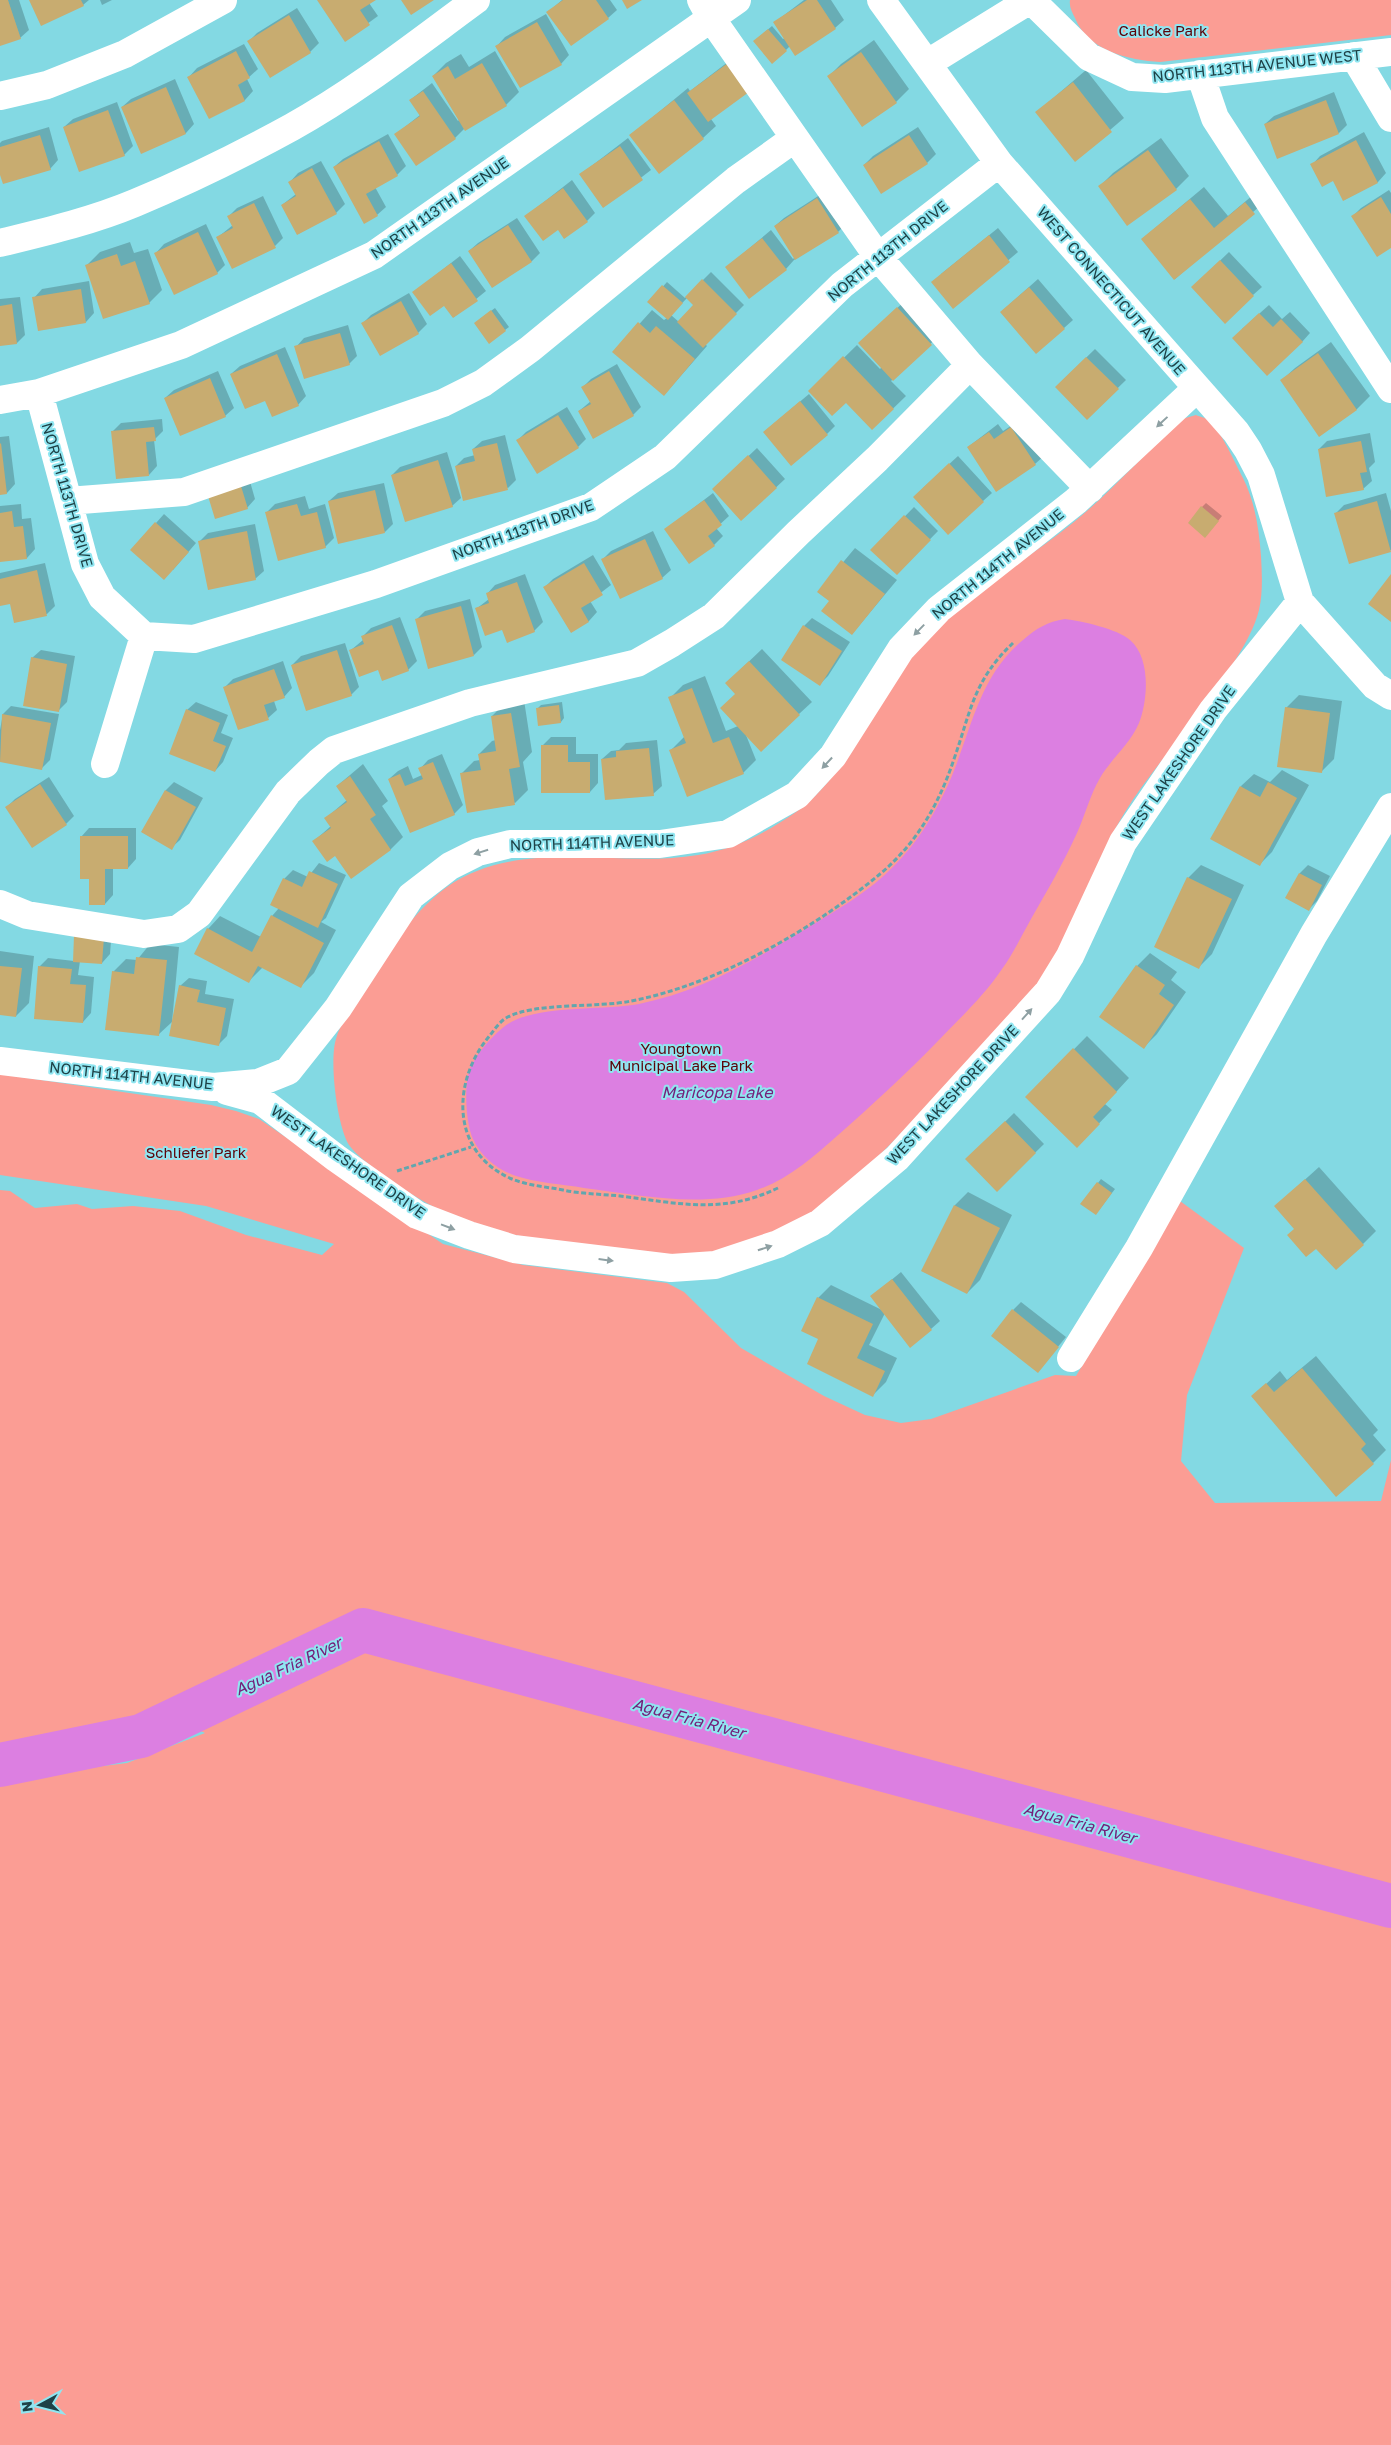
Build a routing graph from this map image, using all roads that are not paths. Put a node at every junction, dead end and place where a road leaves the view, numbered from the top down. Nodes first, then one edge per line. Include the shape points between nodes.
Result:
1 (223, 0) edge
2 (476, 0) edge
3 (737, 0) edge
4 (881, 0) edge
5 (1031, 0) edge
6 (706, 9) edge
7 (1391, 52) edge
8 (1354, 56) junction
9 (928, 63) junction
10 (1200, 74) junction
11 (0, 96) edge
12 (1391, 118) edge
13 (795, 138) junction
14 (998, 163) junction
15 (0, 243) edge
16 (878, 257) junction
17 (970, 365) junction
18 (1197, 388) junction
19 (1391, 390) edge
20 (38, 393) junction
21 (0, 400) edge
22 (1090, 489) junction
23 (68, 501) junction
24 (1300, 602) junction
25 (144, 636) junction
26 (1391, 696) edge
27 (104, 764) dead end
28 (1391, 806) edge
29 (0, 904) edge
30 (0, 1061) edge
31 (213, 1087) junction
32 (1071, 1358) dead end

1 - 11 street via 125,54 47,85
2 - 15 street via 365,80 293,126 227,160 134,204
3 - 6 street, NORTH 113TH AVENUE
4 - 9 street, WEST CONNECTICUT AVENUE
5 - 9 street
5 - 10 street, NORTH 113TH AVENUE WEST via 1089,57 1113,69 1132,77
6 - 13 street
6 - 20 street, NORTH 113TH AVENUE via 374,255 181,345
7 - 8 street, NORTH 113TH AVENUE WEST
8 - 10 street, NORTH 113TH AVENUE WEST
8 - 12 street
9 - 14 street, WEST CONNECTICUT AVENUE
10 - 19 street via 1215,118
13 - 16 street
13 - 23 street via 736,180 530,349 483,382 443,402 184,492
14 - 16 street, NORTH 113TH DRIVE
14 - 18 street, WEST CONNECTICUT AVENUE
16 - 17 street
16 - 25 street, NORTH 113TH DRIVE via 842,285 665,456 591,507 376,584 194,639
17 - 22 street
17 - 29 street via 714,616 637,663 470,703 334,750 288,792 199,914 178,929 144,934 27,915
18 -> 22 street, NORTH 114TH AVENUE
18 - 24 street, WEST CONNECTICUT AVENUE via 1236,432 1261,475
20 - 21 street, NORTH 113TH AVENUE
20 - 23 street, NORTH 113TH DRIVE
22 -> 31 street, NORTH 114TH AVENUE via 939,609 901,649 833,756 797,795 728,834 660,844 510,844 478,852 450,866 411,896 338,1008 288,1071 258,1083
23 - 25 street, NORTH 113TH DRIVE via 85,564 102,597
24 - 26 street via 1375,686
31 -> 24 street, WEST LAKESHORE DRIVE via 260,1100 417,1215 514,1249 671,1268 715,1265 778,1244 820,1222 897,1158 1048,992 1070,956 1123,842 1213,710
25 - 27 street
28 - 32 street via 1314,934 1139,1248
30 - 31 street, NORTH 114TH AVENUE

